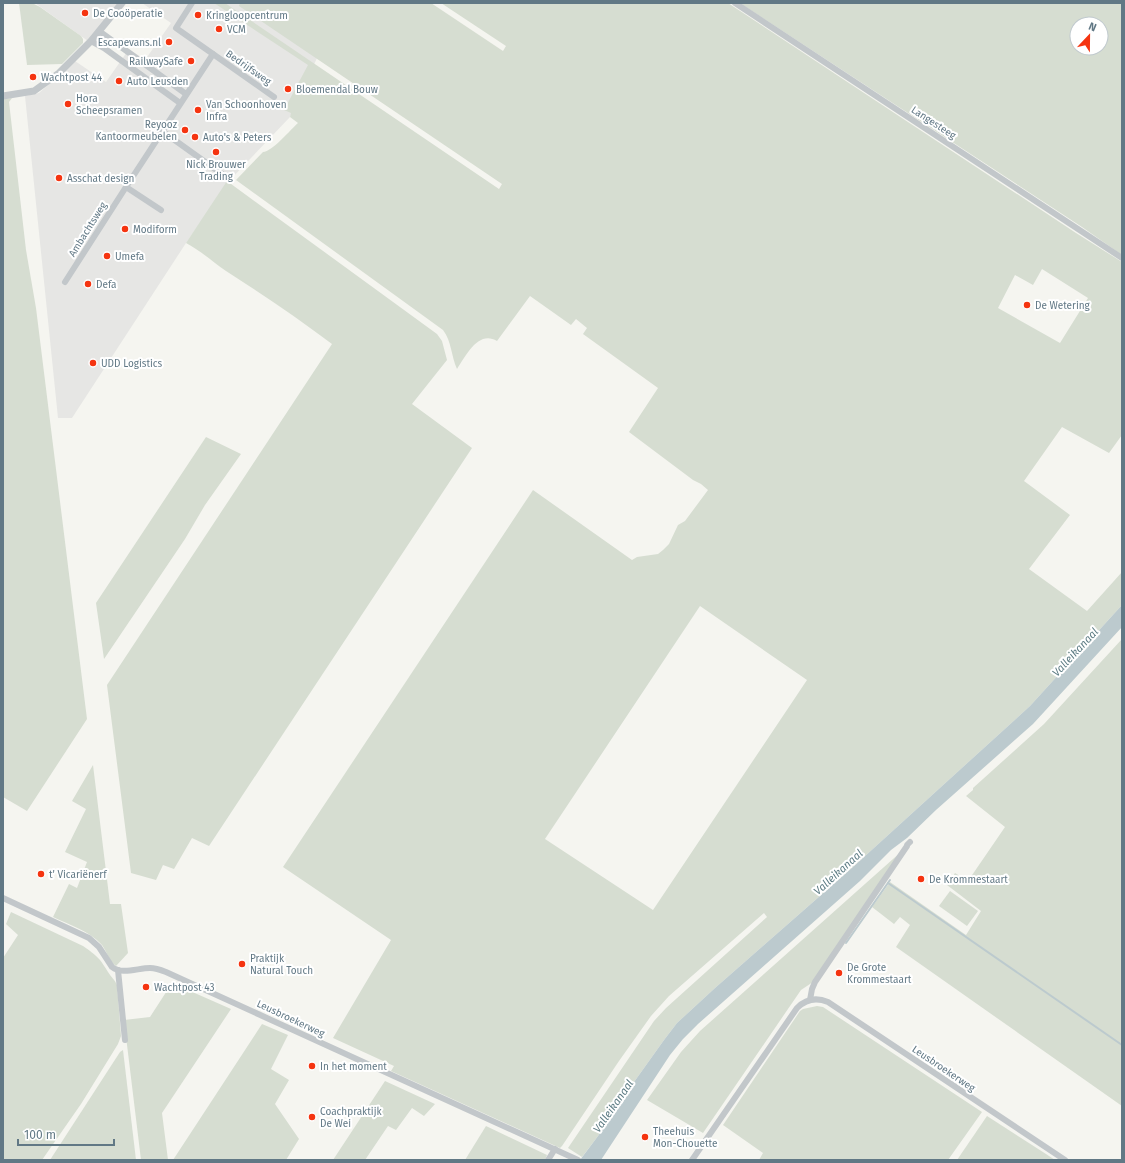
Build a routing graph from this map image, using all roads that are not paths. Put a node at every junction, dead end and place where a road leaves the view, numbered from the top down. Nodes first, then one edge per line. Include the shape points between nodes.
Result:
1 (122, 3) edge
2 (192, 3) edge
3 (735, 3) edge
4 (100, 31) junction
5 (91, 41) junction
6 (213, 54) junction
7 (186, 94) junction
8 (3, 96) edge
9 (274, 97) dead end
10 (180, 103) junction
11 (162, 131) junction
12 (228, 179) dead end
13 (126, 186) junction
14 (161, 210) dead end
15 (1122, 258) edge
16 (65, 282) dead end
17 (908, 843) dead end
18 (3, 898) edge
19 (118, 970) junction
20 (810, 1000) junction
21 (125, 1040) dead end
22 (554, 1149) junction
23 (548, 1160) edge
24 (578, 1160) edge
25 (692, 1160) edge
26 (1065, 1160) edge

1 - 4 street
2 - 6 street, Bedrijfsweg via 176,28
3 - 15 street, Langesteeg
4 - 5 street
4 - 7 street
5 - 8 street via 68,65 40,88 31,92
5 - 10 street
6 - 7 street, Bedrijfsweg
6 - 9 street, Bedrijfsweg
7 - 10 street, Ambachtsweg
10 - 11 street, Ambachtsweg
11 - 12 street
11 - 13 street, Ambachtsweg
13 - 14 street
13 - 16 street, Ambachtsweg
17 - 20 street via 814,982
18 - 19 street via 89,938 99,946 112,967
19 - 21 street
19 - 22 street, Leusbroekerweg via 150,968 166,972
20 - 25 street via 796,1008
20 - 26 street, Leusbroekerweg via 828,1002
22 - 23 street
22 - 24 street, Leusbroekerweg

